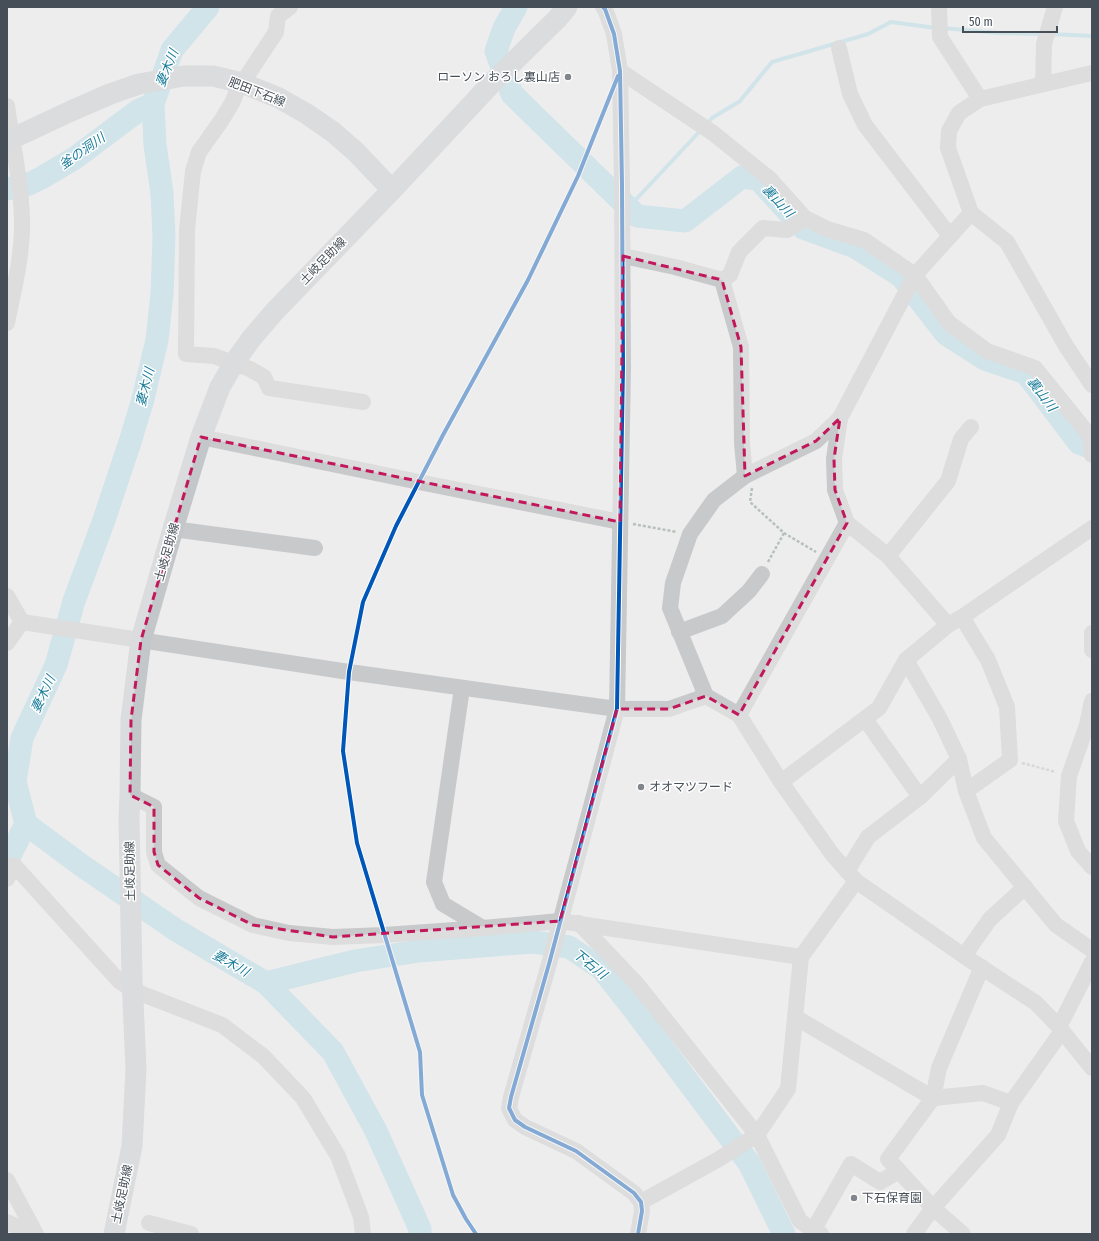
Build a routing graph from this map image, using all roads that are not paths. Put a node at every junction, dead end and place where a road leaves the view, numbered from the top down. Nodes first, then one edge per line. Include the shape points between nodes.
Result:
1 (290, 7) edge
2 (567, 7) edge
3 (603, 7) edge
4 (939, 7) edge
5 (1055, 7) edge
6 (839, 48) dead end
7 (620, 71) junction
8 (1092, 73) edge
9 (241, 83) junction
10 (1043, 84) junction
11 (980, 99) junction
12 (7, 106) edge
13 (9, 140) edge
14 (392, 190) junction
15 (971, 213) junction
16 (804, 218) junction
17 (950, 236) junction
18 (623, 256) junction
19 (915, 275) junction
20 (722, 280) junction
21 (7, 323) edge
22 (234, 363) junction
23 (1092, 385) edge
24 (363, 402) dead end
25 (840, 418) junction
26 (971, 427) dead end
27 (1091, 436) edge
28 (202, 437) junction
29 (1092, 455) edge
30 (745, 476) junction
31 (620, 522) junction
32 (847, 523) junction
33 (1092, 528) edge
34 (173, 529) junction
35 (315, 548) dead end
36 (888, 556) junction
37 (762, 574) road end
38 (7, 596) edge
39 (955, 621) junction
40 (22, 622) junction
41 (680, 632) junction
42 (1092, 633) edge
43 (134, 638) junction
44 (7, 643) edge
45 (1092, 650) edge
46 (906, 660) junction
47 (462, 688) junction
48 (706, 696) junction
49 (1092, 701) edge
50 (617, 709) junction
51 (739, 715) junction
52 (865, 719) junction
53 (959, 759) junction
54 (782, 782) junction
55 (966, 790) junction
56 (130, 795) junction
57 (920, 797) junction
58 (1092, 867) edge
59 (851, 876) junction
60 (7, 879) edge
61 (1025, 887) junction
62 (560, 920) junction
63 (579, 923) junction
64 (482, 928) junction
65 (1092, 950) edge
66 (964, 956) junction
67 (801, 957) junction
68 (1092, 962) edge
69 (982, 967) junction
70 (132, 984) junction
71 (795, 1016) junction
72 (1061, 1029) junction
73 (1092, 1068) edge
74 (933, 1098) junction
75 (1011, 1102) junction
76 (757, 1136) junction
77 (899, 1171) junction
78 (7, 1180) edge
79 (641, 1202) junction
80 (933, 1208) junction
81 (7, 1222) edge
82 (149, 1223) dead end
83 (815, 1233) edge
84 (35, 1234) edge
85 (114, 1234) edge
86 (191, 1234) edge
87 (363, 1234) edge
88 (638, 1234) edge
89 (914, 1234) edge
90 (963, 1234) edge

1 - 9 street via 278,16 276,32
2 - 14 main road, 土岐足助線
3 - 7 street via 614,34
4 - 11 street via 940,37
5 - 10 street via 1044,44
6 - 17 street via 850,94 864,125
7 - 16 street via 713,133 770,179
7 - 18 street
8 - 10 street
9 - 13 main road, 肥田下石線 via 213,76 184,76 139,84 77,108
9 - 14 main road, 肥田下石線 via 279,98 333,132
9 - 22 street via 232,103 199,152 192,171 187,230 186,354 214,356
10 - 11 street
11 - 15 street via 959,114 949,131 948,148
12 - 13 street
13 - 21 street via 21,194 22,232
14 - 22 main road, 土岐足助線 via 275,311
15 - 17 street
15 - 23 street via 1007,242 1066,346
16 - 19 street via 827,229 864,240
16 - 20 street via 787,230 763,228 739,252 730,275
17 - 19 street
18 - 20 street
18 - 31 street
19 - 25 street
19 - 27 street via 949,323 987,351 1035,368
20 - 30 street via 741,347
22 - 24 street via 264,377 269,388
22 - 28 main road, 土岐足助線 via 220,387
25 - 30 street via 816,441
25 - 32 street via 834,459 835,490
26 - 36 street via 961,439 948,481
27 - 29 street
28 - 31 street
28 - 34 main road, 土岐足助線
30 - 41 street via 714,500 690,534 673,583 670,608
31 - 50 street
32 - 36 street
32 - 51 street
33 - 39 street
34 - 35 street
34 - 43 main road, 土岐足助線
36 - 39 street
37 - 41 street via 750,591 722,616
38 - 40 street
39 - 46 street
39 - 55 street via 988,660 1007,706 1010,760
40 - 43 street
40 - 44 street
41 - 48 street
42 - 45 street
43 - 47 street
43 - 56 main road, 土岐足助線
46 - 52 street via 879,708
46 - 53 street via 940,719
47 - 50 street
47 - 64 street via 434,882 443,904
48 - 50 street via 669,709
48 - 51 street
49 - 58 street via 1087,726 1069,776 1066,821 1078,851
50 - 62 street
51 - 54 street
52 - 54 street
52 - 57 street
53 - 55 street
53 - 57 street
54 - 59 street via 832,854
55 - 61 street via 984,838
56 - 64 street via 154,807 154,852 158,865 200,898 253,925 290,933 333,937
56 - 70 main road, 土岐足助線
57 - 59 street via 868,837
59 - 66 street
59 - 67 street
60 - 70 street via 14,865 119,981
61 - 65 street via 1056,925
61 - 66 street via 990,919
62 - 63 street
62 - 64 street
62 - 79 street via 510,1108 515,1120 576,1151 634,1193
63 - 67 street
63 - 76 street via 637,984
66 - 69 street
67 - 71 street
68 - 72 street
69 - 72 street via 1036,1003
69 - 74 street via 939,1068
70 - 85 main road, 土岐足助線 via 136,1069 132,1146
70 - 87 street via 222,1025 263,1056 303,1098 338,1156 361,1217
71 - 74 street
71 - 76 street via 788,1089
72 - 73 street
72 - 75 street
74 - 75 street via 983,1093
74 - 77 street via 888,1159
75 - 80 street via 998,1135
76 - 79 street
76 - 83 street via 800,1221
77 - 80 street
77 - 83 street via 880,1182 851,1164
78 - 84 street
79 - 88 street
80 - 89 street
80 - 90 street
81 - 84 street
82 - 86 street

